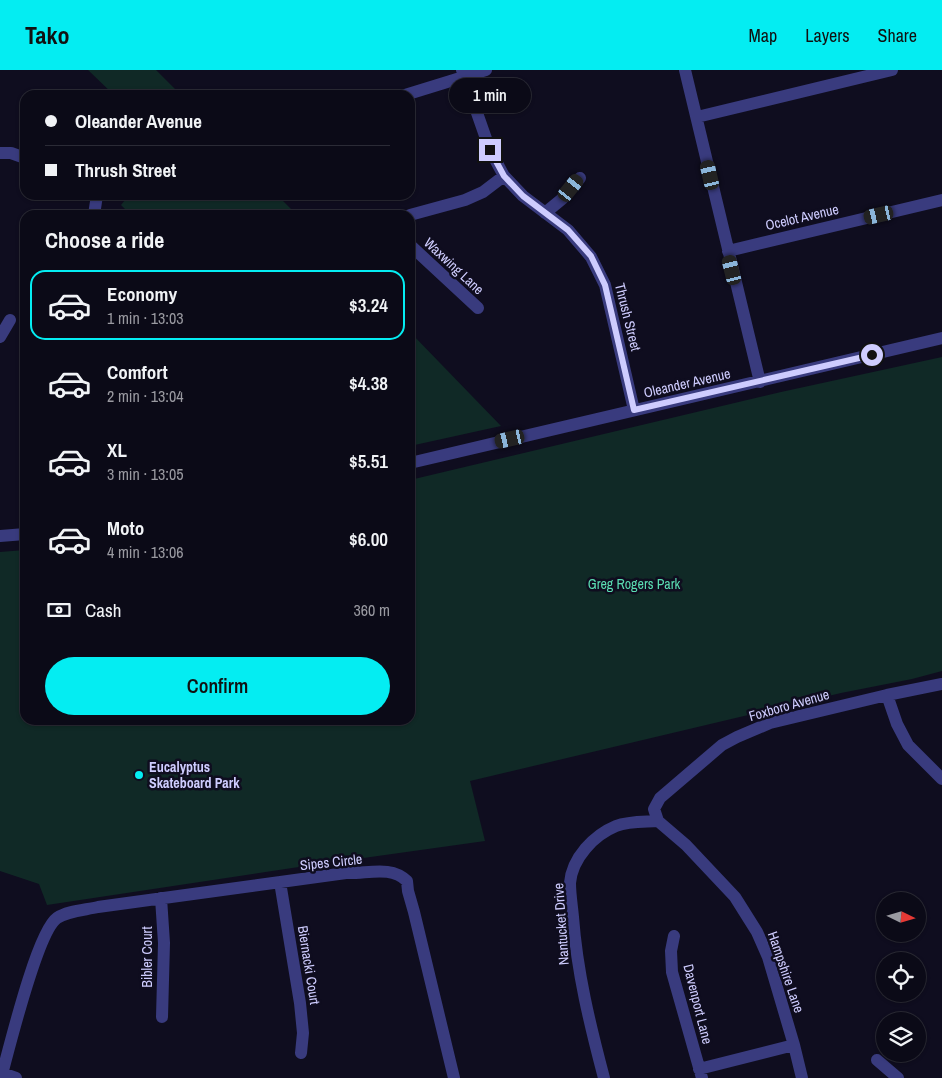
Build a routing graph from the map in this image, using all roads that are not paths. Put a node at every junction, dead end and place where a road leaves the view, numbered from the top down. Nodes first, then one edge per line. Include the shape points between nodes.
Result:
1 (486, 70) edge
2 (685, 70) edge
3 (892, 70) edge
4 (463, 73) edge
5 (415, 91) edge
6 (697, 117) junction
7 (0, 153) edge
8 (20, 156) edge
9 (504, 176) junction
10 (580, 178) dead end
11 (942, 200) edge
12 (545, 212) junction
13 (415, 214) edge
14 (415, 250) edge
15 (728, 250) junction
16 (478, 308) dead end
17 (10, 320) dead end
18 (0, 337) edge
19 (942, 338) edge
20 (760, 382) junction
21 (634, 410) junction
22 (415, 462) edge
23 (20, 534) edge
24 (0, 536) edge
25 (942, 684) edge
26 (887, 695) junction
27 (942, 778) edge
28 (658, 821) junction
29 (280, 882) junction
30 (161, 898) junction
31 (674, 936) dead end
32 (162, 1017) dead end
33 (794, 1045) junction
34 (301, 1053) dead end
35 (879, 1062) edge
36 (700, 1074) edge
37 (1, 1076) edge
38 (16, 1078) edge
39 (454, 1078) edge
40 (604, 1078) edge
41 (802, 1078) edge
42 (898, 1078) edge

1 - 4 street
2 - 6 street
3 - 6 street
4 - 5 street
4 - 9 street, Thrush Street via 490,150
6 - 15 street
7 - 8 street
9 - 12 street, Thrush Street
9 - 13 street via 466,200
10 - 12 street via 562,199
11 - 15 street, Ocelot Avenue
12 - 21 street, Thrush Street via 568,230 591,256 605,285
14 - 16 street, Waxwing Lane
15 - 20 street
17 - 18 street
19 - 20 street, Oleander Avenue
20 - 21 street, Oleander Avenue
21 - 22 street, Oleander Avenue
23 - 24 street
25 - 26 street, Foxboro Avenue
26 - 27 street via 908,744
26 - 28 street, Foxboro Avenue via 770,724 736,737 722,745 660,798 654,809
28 - 33 street, Hampshire Lane via 686,845 735,897 757,932
28 - 40 street, Nantucket Drive via 626,823 600,834 581,855 570,882 575,951 589,1024
29 - 30 street, Sipes Circle
29 - 34 street, Biernacki Court via 300,1003
29 - 39 street, Sipes Circle via 388,871 401,875 407,881
30 - 32 street, Bibler Court via 164,943
30 - 37 street, Sipes Circle via 98,907 55,919 38,949
31 - 36 street, Davenport Lane via 672,972
33 - 36 street
33 - 41 street, Hampshire Lane
35 - 42 street
37 - 38 street

